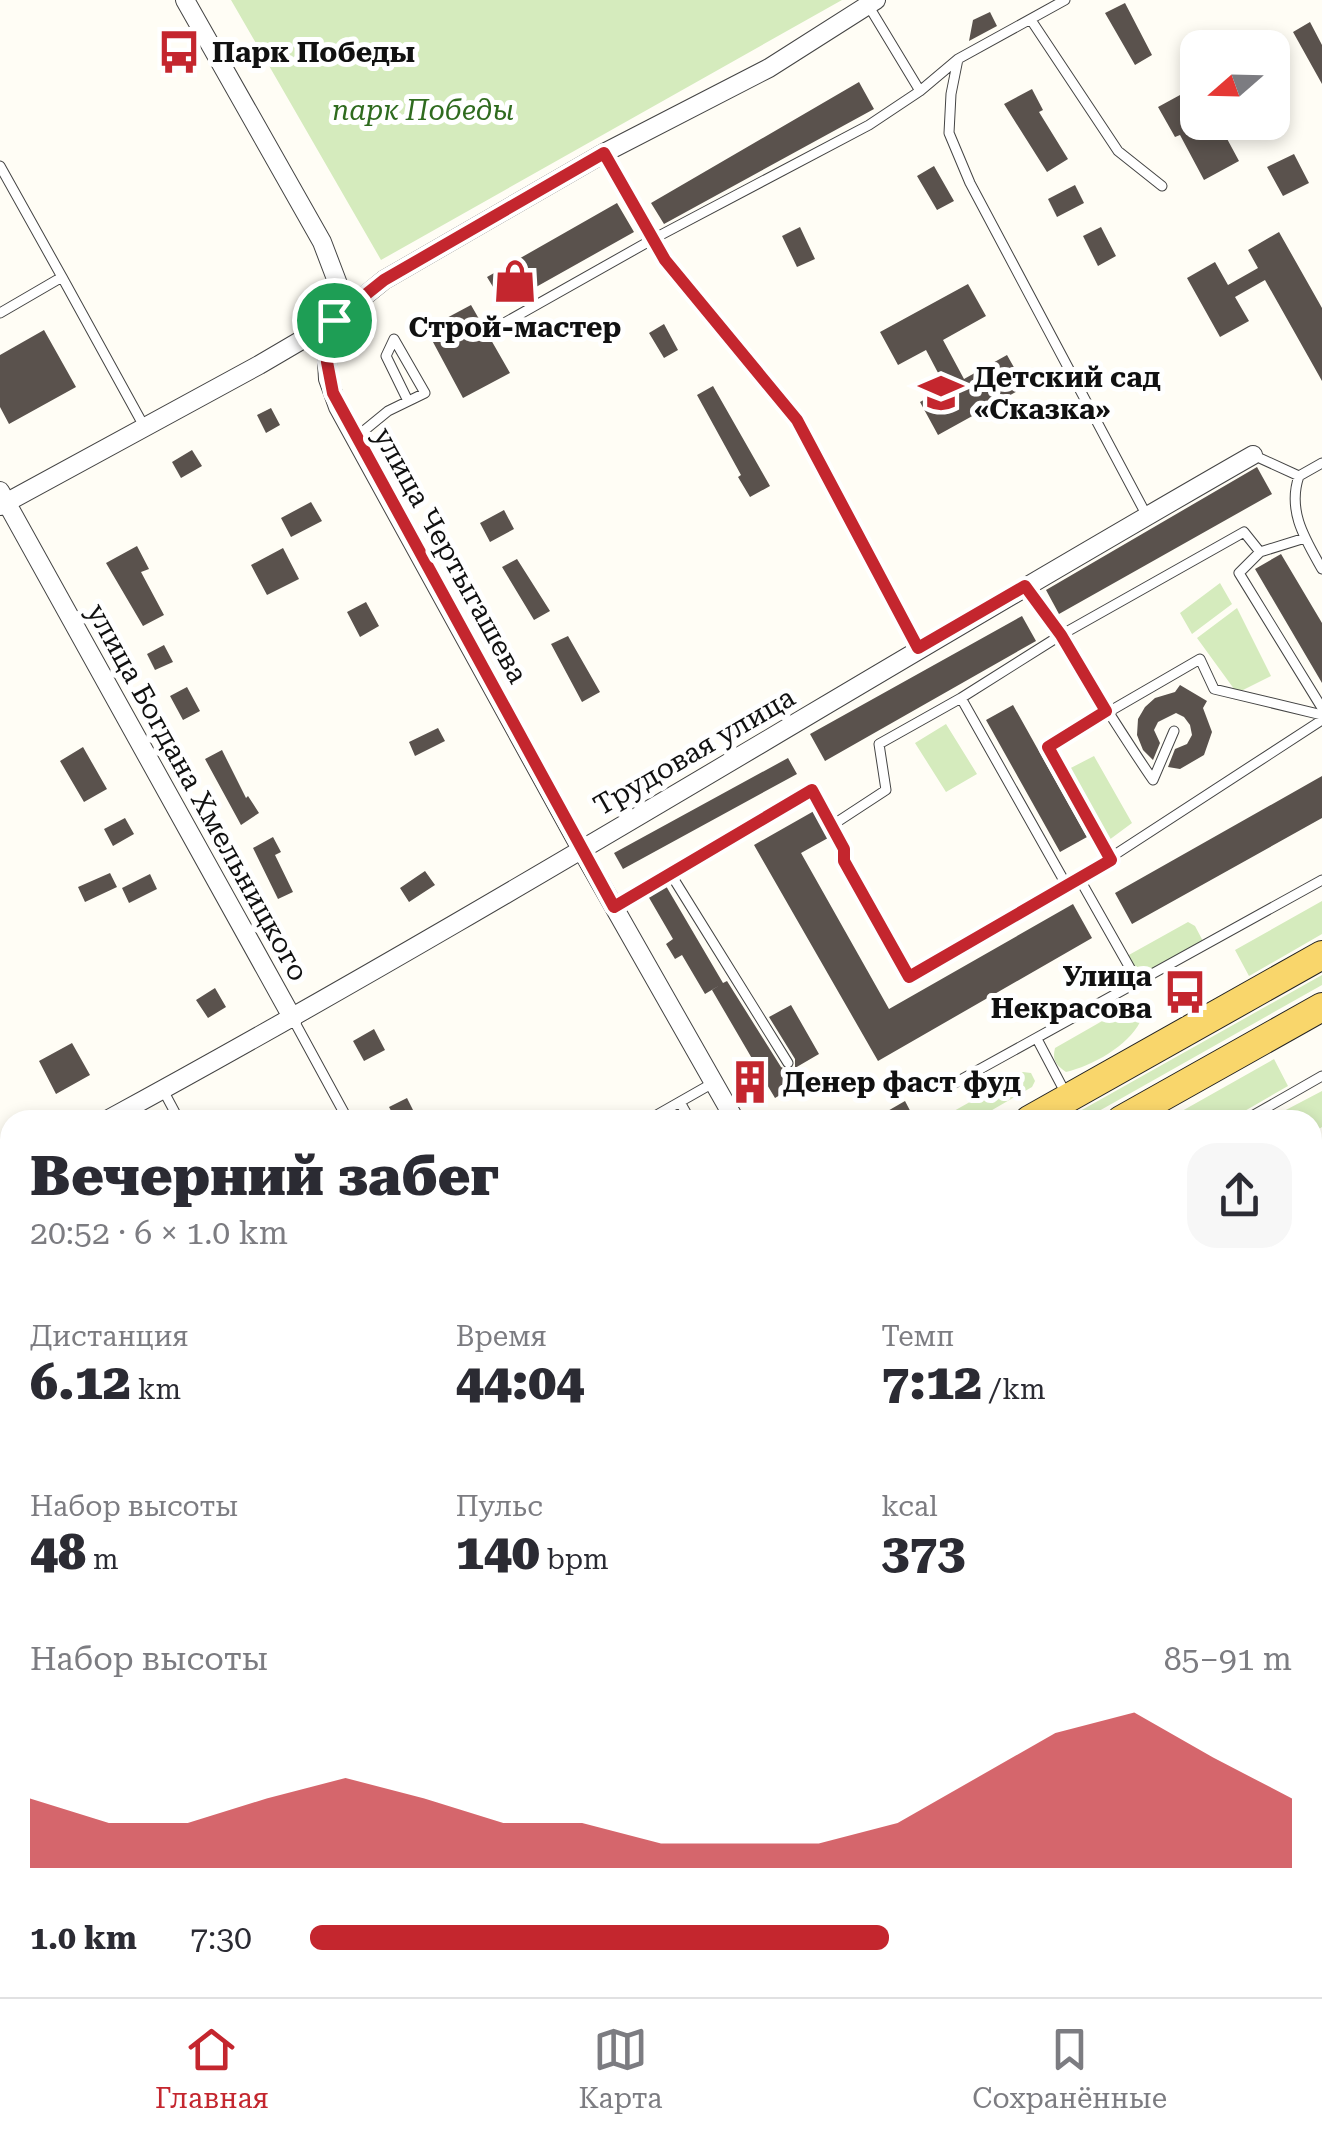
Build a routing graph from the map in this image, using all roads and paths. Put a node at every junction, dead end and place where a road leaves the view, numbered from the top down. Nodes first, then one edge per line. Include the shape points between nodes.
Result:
1 (185, 0) edge
2 (1066, 0) edge
3 (872, 2) edge
4 (1031, 20) junction
5 (958, 60) junction
6 (920, 91) junction
7 (604, 153) junction
8 (0, 166) edge
9 (10, 184) junction
10 (1162, 186) dead end
11 (0, 190) edge
12 (655, 238) junction
13 (62, 278) junction
14 (0, 313) edge
15 (334, 320) junction
16 (506, 322) dead end
17 (408, 401) junction
18 (145, 428) junction
19 (356, 438) junction
20 (1253, 455) joint
21 (1322, 463) edge
22 (1299, 476) junction
23 (2, 499) edge
24 (1147, 516) junction
25 (1305, 538) junction
26 (1260, 552) junction
27 (1322, 569) edge
28 (1025, 586) junction
29 (1061, 635) junction
30 (918, 648) junction
31 (960, 698) junction
32 (1106, 711) junction
33 (1322, 714) edge
34 (1174, 731) dead end
35 (832, 826) junction
36 (581, 849) junction
37 (1111, 860) junction
38 (670, 874) junction
39 (1079, 878) junction
40 (1322, 880) edge
41 (1066, 886) junction
42 (614, 907) junction
43 (1322, 955) edge
44 (1139, 984) junction
45 (1322, 1007) edge
46 (293, 1019) junction
47 (1037, 1039) junction
48 (788, 1063) dead end
49 (1322, 1076) edge
50 (713, 1083) junction
51 (163, 1090) junction
52 (944, 1090) dead end
53 (1068, 1098) junction
54 (680, 1102) junction
55 (126, 1110) edge
56 (174, 1110) edge
57 (343, 1110) edge
58 (666, 1110) edge
59 (684, 1110) edge
60 (729, 1110) edge
61 (1047, 1110) edge
62 (1139, 1110) edge
63 (1262, 1110) edge

1 - 15 street, улица Чертыгашева via 330,260 338,284
2 - 4 lane
3 - 6 lane
3 - 7 street via 769,68
4 - 5 lane
4 - 10 lane via 1118,151
5 - 6 lane
5 - 24 lane via 949,133
6 - 12 lane via 870,126
7 - 12 lane
7 - 15 street via 384,280
8 - 9 lane
9 - 11 lane
9 - 13 lane
12 - 16 lane
12 - 30 lane via 665,260 797,420
13 - 14 lane
13 - 18 lane
15 - 18 street
15 - 19 street, улица Чертыгашева via 328,379
17 - 17 lane via 424,393 394,339 386,356
17 - 19 lane
18 - 23 street
19 - 36 street, улица Чертыгашева
20 - 22 lane
20 - 24 street, Трудовая улица
21 - 22 lane
22 - 25 lane via 1292,496
23 - 46 street, улица Богдана Хмельницкого
24 - 28 street, Трудовая улица
25 - 26 lane
25 - 27 lane
26 - 29 lane via 1244,532
26 - 33 lane via 1239,574
28 - 29 lane
28 - 30 street, Трудовая улица
29 - 31 lane
29 - 32 lane
30 - 36 street, Трудовая улица
31 - 35 lane via 878,744 886,790
31 - 41 lane
32 - 33 lane via 1200,660 1214,689
32 - 34 lane via 1153,780
32 - 37 lane via 1048,747
33 - 37 lane
35 - 38 lane via 812,790
35 - 41 lane via 844,861 909,977
36 - 42 street, улица Чертыгашева
36 - 46 street, Трудовая улица
37 - 39 lane
38 - 42 lane
38 - 48 lane
39 - 41 lane
39 - 44 lane
40 - 44 lane
42 - 50 street, улица Чертыгашева
43 - 53 main road
44 - 47 lane
45 - 62 main road
46 - 51 street, Трудовая улица
46 - 57 lane, улица Богдана Хмельницкого
47 - 52 lane
47 - 53 lane
49 - 63 lane
50 - 54 lane
50 - 60 street, улица Чертыгашева
51 - 55 street, Трудовая улица
51 - 56 lane
53 - 61 main road
54 - 58 lane
54 - 59 lane

